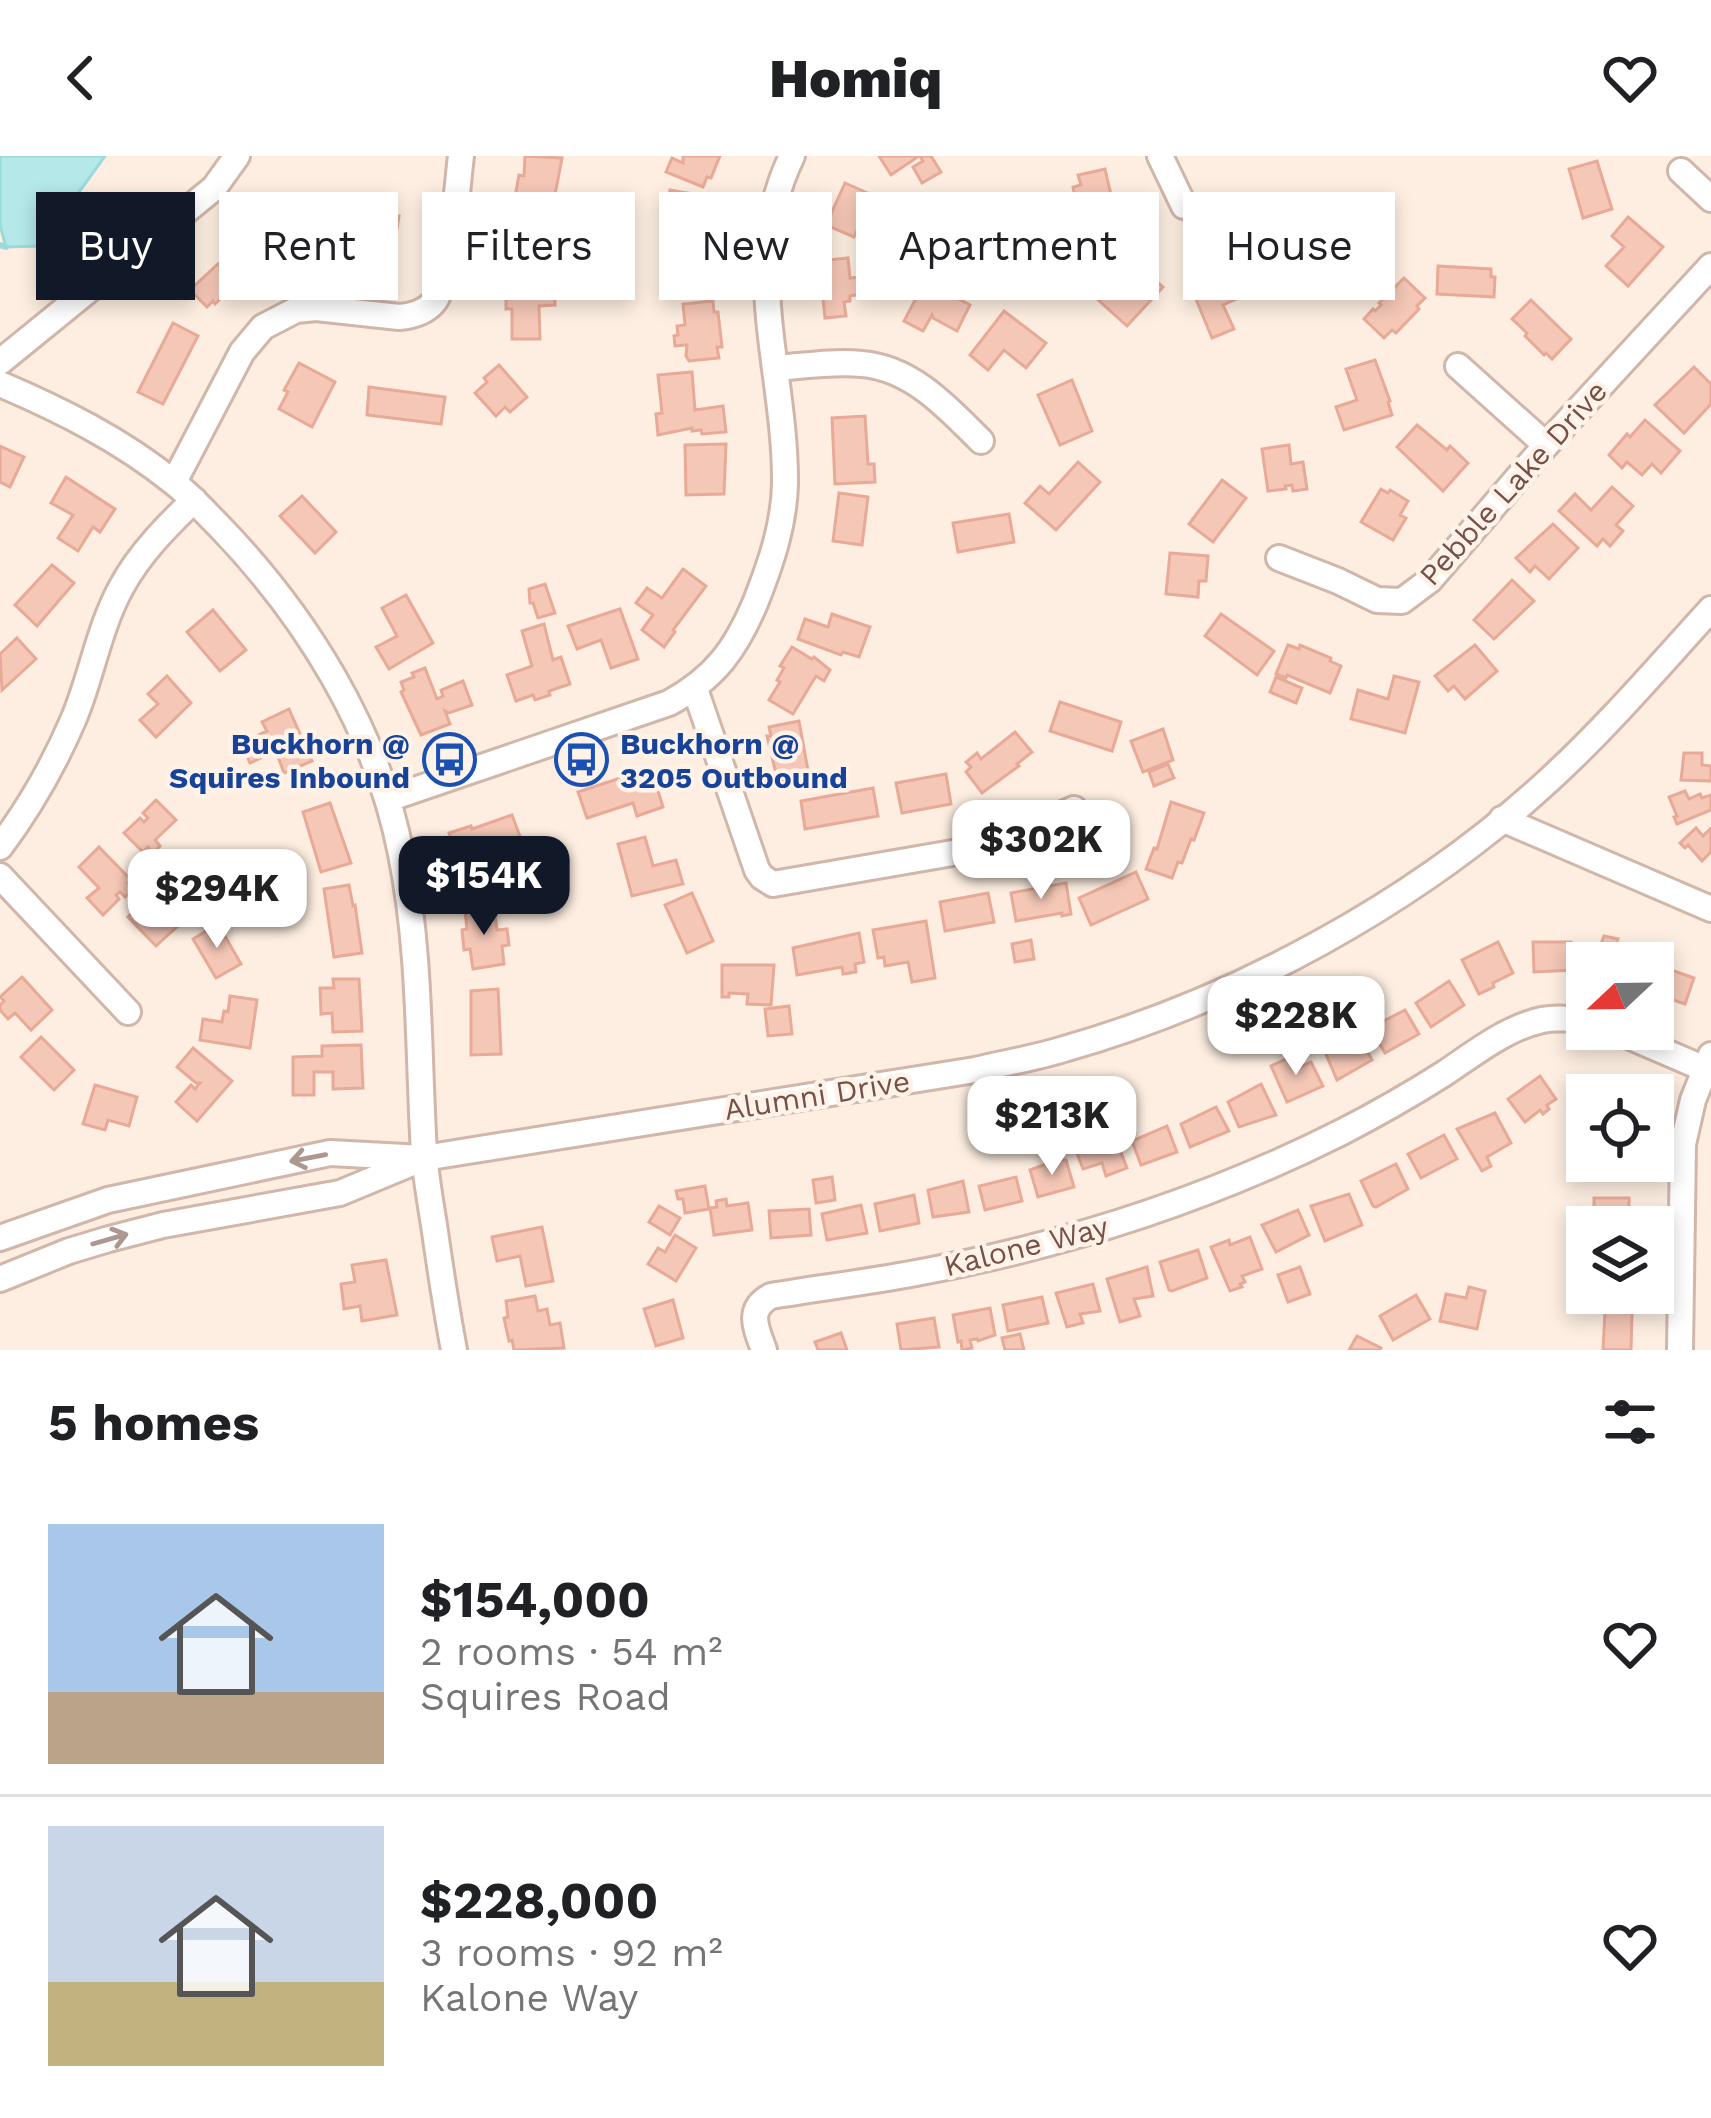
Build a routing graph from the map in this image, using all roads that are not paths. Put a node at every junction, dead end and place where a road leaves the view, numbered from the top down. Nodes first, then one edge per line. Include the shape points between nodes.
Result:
1 (237, 156) edge
2 (461, 156) edge
3 (792, 156) edge
4 (1160, 156) edge
5 (1681, 171) dead end
6 (1711, 199) edge
7 (1183, 204) edge
8 (1711, 266) edge
9 (0, 362) edge
10 (1458, 366) dead end
11 (775, 368) junction
12 (0, 384) edge
13 (981, 442) dead end
14 (1546, 445) junction
15 (174, 482) junction
16 (194, 500) junction
17 (1279, 558) dead end
18 (1711, 609) edge
19 (695, 689) junction
20 (388, 799) junction
21 (1074, 809) dead end
22 (1502, 819) junction
23 (0, 847) edge
24 (0, 876) edge
25 (1711, 909) edge
26 (128, 1012) dead end
27 (1566, 1018) edge
28 (1673, 1050) edge
29 (1708, 1062) edge
30 (424, 1158) junction
31 (0, 1238) edge
32 (0, 1279) edge
33 (454, 1350) edge
34 (764, 1350) edge
35 (1680, 1350) edge

1 - 9 street via 214,188
2 - 15 street via 442,292 433,304 399,317 296,310 262,327
3 - 11 street via 767,232
4 - 7 street
5 - 6 street
8 - 14 street, Pebble Lake Drive
10 - 14 street
11 - 13 street via 887,369 941,401
11 - 19 street via 784,469 778,536 743,632
12 - 15 street via 75,418
14 - 17 street, Pebble Lake Drive via 1430,580 1402,601 1377,600
15 - 16 street
16 - 20 street via 302,625
16 - 23 street via 122,585 49,772
18 - 22 street, Alumni Drive via 1609,720
19 - 20 street
19 - 21 street via 757,870 773,884 970,850
20 - 30 street via 411,918
22 - 25 street
22 - 30 street, Alumni Drive via 1390,900 1264,971 1064,1049
24 - 26 street
27 - 34 street, Kalone Way via 1522,1027 1346,1130 1152,1211 1001,1255 771,1296 754,1311
28 - 29 street
29 - 35 street via 1683,1144
30 -> 31 street, Alumni Drive via 330,1153 108,1200
32 -> 30 street, Alumni Drive via 109,1239 340,1192
30 - 33 street

